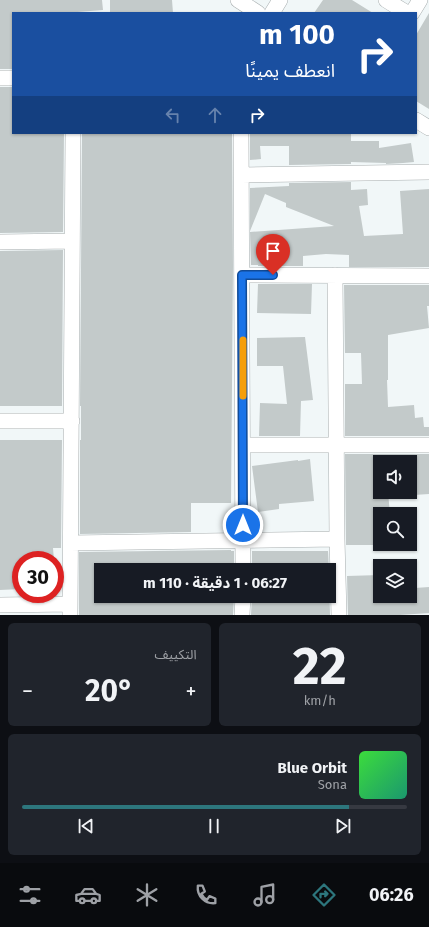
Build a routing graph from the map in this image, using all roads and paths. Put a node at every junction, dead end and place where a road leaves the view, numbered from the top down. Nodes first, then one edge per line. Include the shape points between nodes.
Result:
1 (238, 0) edge
2 (280, 0) edge
3 (386, 0) edge
4 (420, 0) edge
5 (256, 12) edge
6 (273, 12) edge
7 (405, 12) edge
8 (413, 12) edge
9 (0, 78) edge
10 (12, 78) edge
11 (417, 121) edge
12 (429, 128) edge
13 (73, 134) edge
14 (242, 134) edge
15 (429, 172) edge
16 (242, 175) junction
17 (72, 240) junction
18 (0, 242) edge
19 (242, 275) junction
20 (335, 275) junction
21 (429, 276) edge
22 (0, 421) edge
23 (72, 421) junction
24 (243, 445) junction
25 (336, 445) junction
26 (429, 445) edge
27 (337, 539) junction
28 (243, 541) junction
29 (71, 543) junction
30 (243, 563) edge
31 (243, 603) edge
32 (0, 605) edge
33 (70, 609) edge
34 (242, 615) edge
35 (339, 615) edge

1 - 5 street
2 - 6 street
3 - 7 street
4 - 8 street
9 - 10 street
11 - 12 street
13 - 17 street
14 - 16 street
15 - 16 street
16 - 19 street
17 - 18 street
17 - 23 street
19 - 20 street
19 - 24 street
20 - 21 street
20 - 25 street
22 - 23 street
23 - 29 street
24 - 25 street
24 - 28 street
25 - 26 street
25 - 27 street
27 - 28 street
27 - 35 street
28 - 29 street
28 - 30 street
29 - 33 street
31 - 34 street
32 - 33 street

